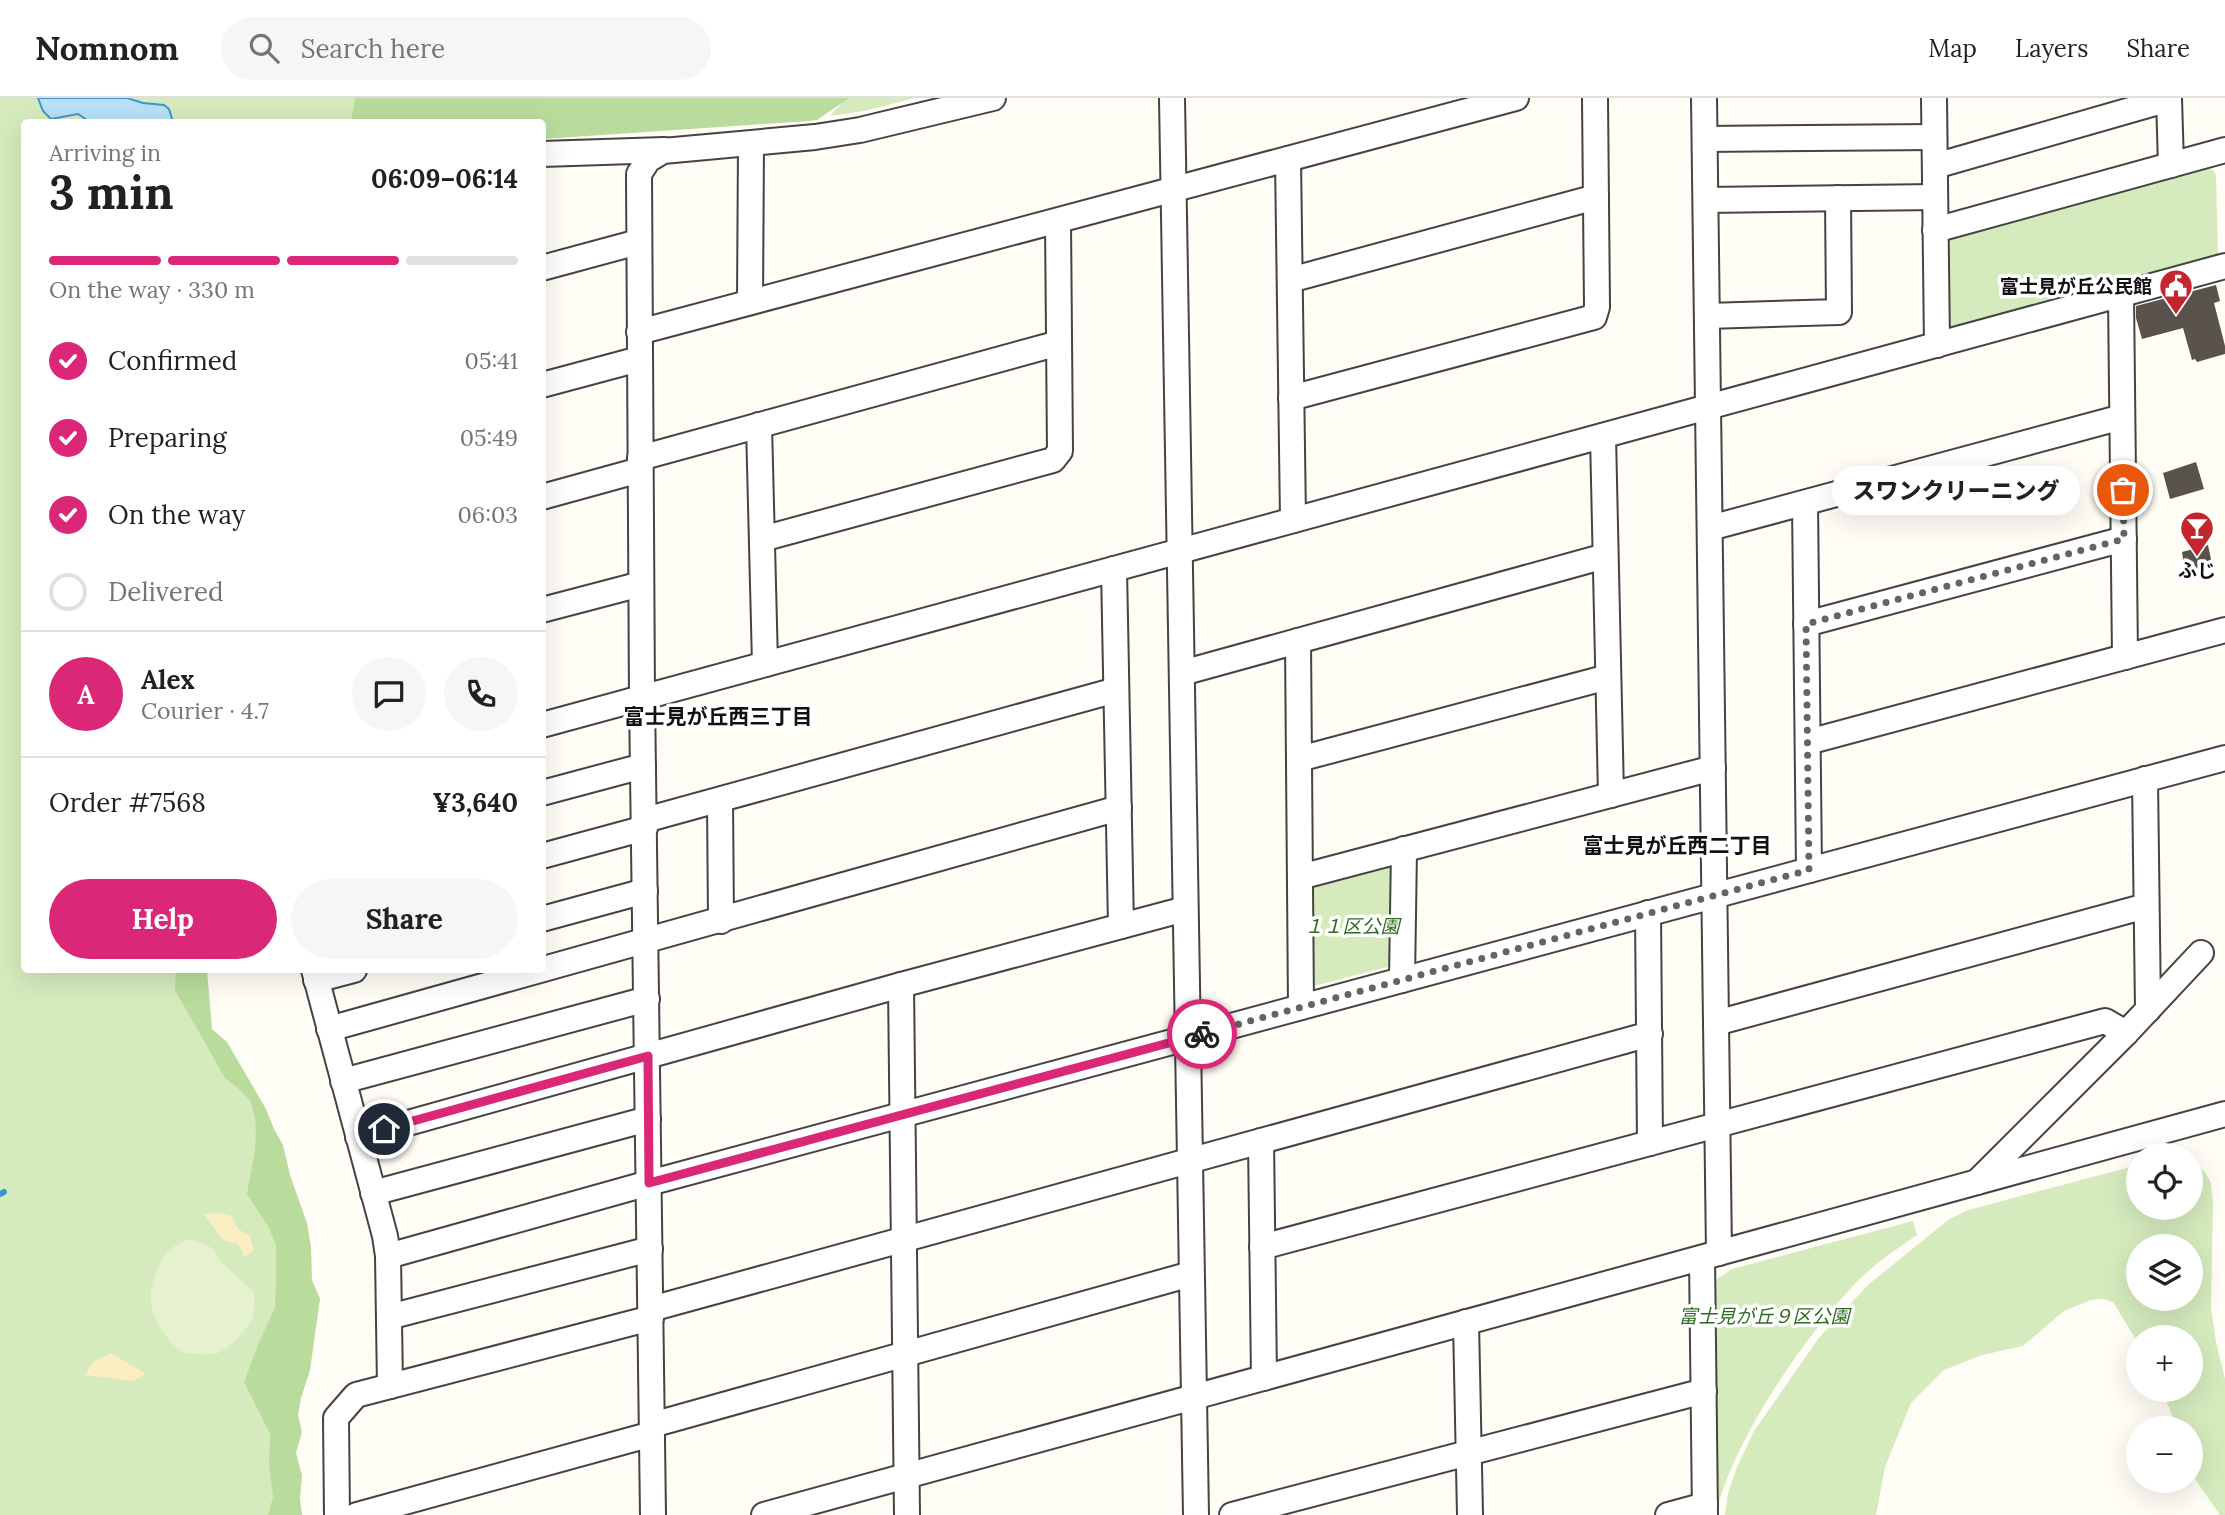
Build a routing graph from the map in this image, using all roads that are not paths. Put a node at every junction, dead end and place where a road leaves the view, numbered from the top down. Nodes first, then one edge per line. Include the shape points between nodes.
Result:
1 (993, 98) edge
2 (1172, 98) edge
3 (1516, 98) edge
4 (1595, 98) edge
5 (1704, 98) edge
6 (1934, 98) edge
7 (2169, 99) edge
8 (1934, 137) junction
9 (1705, 139) junction
10 (751, 144) junction
11 (668, 150) junction
12 (2225, 150) edge
13 (546, 153) edge
14 (1288, 159) junction
15 (2171, 165) junction
16 (1935, 166) junction
17 (1174, 189) junction
18 (1596, 197) junction
19 (1935, 197) junction
20 (1838, 198) junction
21 (1706, 200) junction
22 (1058, 221) junction
23 (1936, 230) junction
24 (638, 242) junction
25 (2225, 266) edge
26 (546, 267) edge
27 (1290, 280) junction
28 (2121, 295) junction
29 (750, 302) junction
30 (1707, 316) junction
31 (639, 332) junction
32 (1059, 344) junction
33 (1937, 345) junction
34 (639, 359) junction
35 (546, 383) edge
36 (1292, 398) junction
37 (1708, 407) junction
38 (2122, 417) junction
39 (759, 425) junction
40 (1603, 436) junction
41 (640, 464) junction
42 (546, 496) edge
43 (1805, 503) junction
44 (1293, 520) junction
45 (1710, 528) junction
46 (762, 539) junction
47 (2124, 539) junction
48 (1180, 551) junction
49 (1605, 556) junction
50 (1114, 569) junction
51 (641, 584) junction
52 (546, 609) edge
53 (1806, 624) junction
54 (2225, 630) edge
55 (1298, 641) junction
56 (2125, 657) junction
57 (765, 664) junction
58 (1182, 673) junction
59 (1608, 677) junction
60 (1116, 690) junction
61 (642, 698) junction
62 (546, 724) edge
63 (1808, 742) junction
64 (2225, 758) edge
65 (1299, 759) junction
66 (643, 766) junction
67 (1713, 768) junction
68 (2145, 779) junction
69 (546, 792) edge
70 (1611, 795) junction
71 (720, 800) junction
72 (1119, 808) junction
73 (645, 824) junction
74 (1404, 849) junction
75 (546, 855) edge
76 (1809, 870) junction
77 (1300, 877) junction
78 (645, 891) junction
79 (1715, 895) junction
80 (2146, 906) junction
81 (1185, 909) junction
82 (1648, 914) junction
83 (546, 918) edge
84 (721, 921) junction
85 (1121, 926) junction
86 (646, 942) junction
87 (2201, 953) dead end
88 (546, 969) edge
89 (533, 973) edge
90 (315, 975) edge
91 (1402, 980) junction
92 (901, 985) junction
93 (647, 999) junction
94 (1301, 1007) junction
95 (2148, 1010) junction
96 (1716, 1023) junction
97 (329, 1029) junction
98 (2126, 1033) junction
99 (1650, 1034) junction
100 (1188, 1038) junction
101 (648, 1056) junction
102 (343, 1081) junction
103 (902, 1114) junction
104 (2225, 1114) edge
105 (648, 1119) junction
106 (1718, 1125) junction
107 (358, 1137) junction
108 (1261, 1141) junction
109 (1650, 1143) junction
110 (1189, 1161) junction
111 (1976, 1182) junction
112 (649, 1183) junction
113 (373, 1193) junction
114 (904, 1240) junction
115 (1262, 1247) junction
116 (650, 1249) junction
117 (1711, 1255) junction
118 (388, 1256) junction
119 (1192, 1275) junction
120 (651, 1314) junction
121 (389, 1317) junction
122 (1466, 1322) junction
123 (905, 1354) junction
124 (1264, 1378) junction
125 (390, 1386) junction
126 (1704, 1391) junction
127 (1194, 1397) junction
128 (652, 1429) junction
129 (1468, 1453) junction
130 (906, 1476) junction
131 (1705, 1510) edge
132 (337, 1515) edge
133 (357, 1515) edge
134 (653, 1515) edge
135 (764, 1515) edge
136 (906, 1515) edge
137 (1195, 1515) edge
138 (1232, 1515) edge
139 (1470, 1515) edge
140 (1668, 1515) edge

1 - 10 street via 860,130
2 - 17 street
3 - 14 street
4 - 18 street
5 - 9 street
6 - 8 street
7 - 15 street
7 - 16 street
8 - 9 street
8 - 16 street
9 - 21 street
10 - 11 street
10 - 29 street
11 - 13 street
11 - 24 street via 652,156 639,174
12 - 15 street
14 - 17 street
14 - 27 street
15 - 23 street
16 - 19 street
17 - 22 street
17 - 48 street
18 - 27 street
18 - 36 street via 1594,317
19 - 20 street
19 - 23 street
20 - 21 street
20 - 30 street via 1839,312
21 - 30 street
22 - 29 street
22 - 32 street
23 - 33 street
24 - 26 street
24 - 31 street
25 - 28 street
27 - 36 street
28 - 33 street
28 - 38 street
29 - 31 street
30 - 37 street
31 - 34 street
32 - 39 street
32 - 46 street via 1060,451 1053,460
33 - 37 street
34 - 35 street
34 - 41 street
36 - 44 street
37 - 40 street
37 - 45 street
38 - 43 street
38 - 47 street
39 - 41 street
39 - 46 street
40 - 44 street
40 - 49 street
41 - 42 street
41 - 51 street
43 - 45 street
43 - 53 street
44 - 48 street
45 - 67 street
46 - 57 street
47 - 53 street
47 - 56 street
48 - 50 street
48 - 58 street
49 - 55 street
49 - 59 street
50 - 57 street
50 - 60 street
51 - 52 street
51 - 61 street
53 - 63 street
54 - 56 street
55 - 58 street
55 - 65 street
56 - 63 street
57 - 61 street
58 - 81 street
59 - 65 street
59 - 70 street
60 - 71 street
60 - 72 street
61 - 62 street
61 - 66 street
63 - 76 street
64 - 68 street
65 - 77 street
66 - 69 street
66 - 73 street
67 - 70 street
67 - 79 street
68 - 76 street
68 - 80 street
70 - 74 street
71 - 73 street
71 - 84 street
72 - 84 street
72 - 85 street
73 - 75 street
73 - 78 street
74 - 77 street
74 - 91 street
76 - 79 street
77 - 94 street
78 - 83 street
78 - 86 street
79 - 82 street
79 - 96 street
80 - 95 street
80 - 96 street
81 - 85 street
81 - 100 street
82 - 91 street
82 - 99 street
84 - 86 street
85 - 92 street
86 - 88 street
86 - 93 street
87 - 95 street
89 - 97 street
90 - 97 street
91 - 94 street
92 - 101 street
92 - 103 street
93 - 101 street
93 - 102 street
94 - 100 street
95 - 98 street
96 - 106 street
97 - 102 street
98 - 106 street via 2105,1021
98 - 111 street
99 - 108 street
99 - 109 street
100 - 103 street
100 - 110 street
101 - 105 street
101 - 107 street
102 - 107 street
103 - 112 street
103 - 114 street
104 - 111 street
105 - 112 street
105 - 113 street
106 - 109 street
106 - 117 street
107 - 113 street
108 - 110 street
108 - 115 street
109 - 115 street
110 - 114 street
110 - 119 street
111 - 117 street
112 - 116 street
112 - 118 street
113 - 118 street
114 - 120 street
114 - 123 street
115 - 124 street
116 - 120 street
116 - 121 street
117 - 122 street
117 - 126 street
118 - 121 street
119 - 123 street
119 - 127 street
120 - 125 street
120 - 128 street
121 - 125 street
122 - 124 street
122 - 129 street
123 - 128 street
123 - 130 street
124 - 127 street
125 - 132 street via 356,1395 336,1418
126 - 129 street
126 - 131 street
127 - 130 street
127 - 137 street
128 - 133 street
128 - 134 street
129 - 138 street
129 - 139 street
130 - 135 street
130 - 136 street
131 - 140 street

